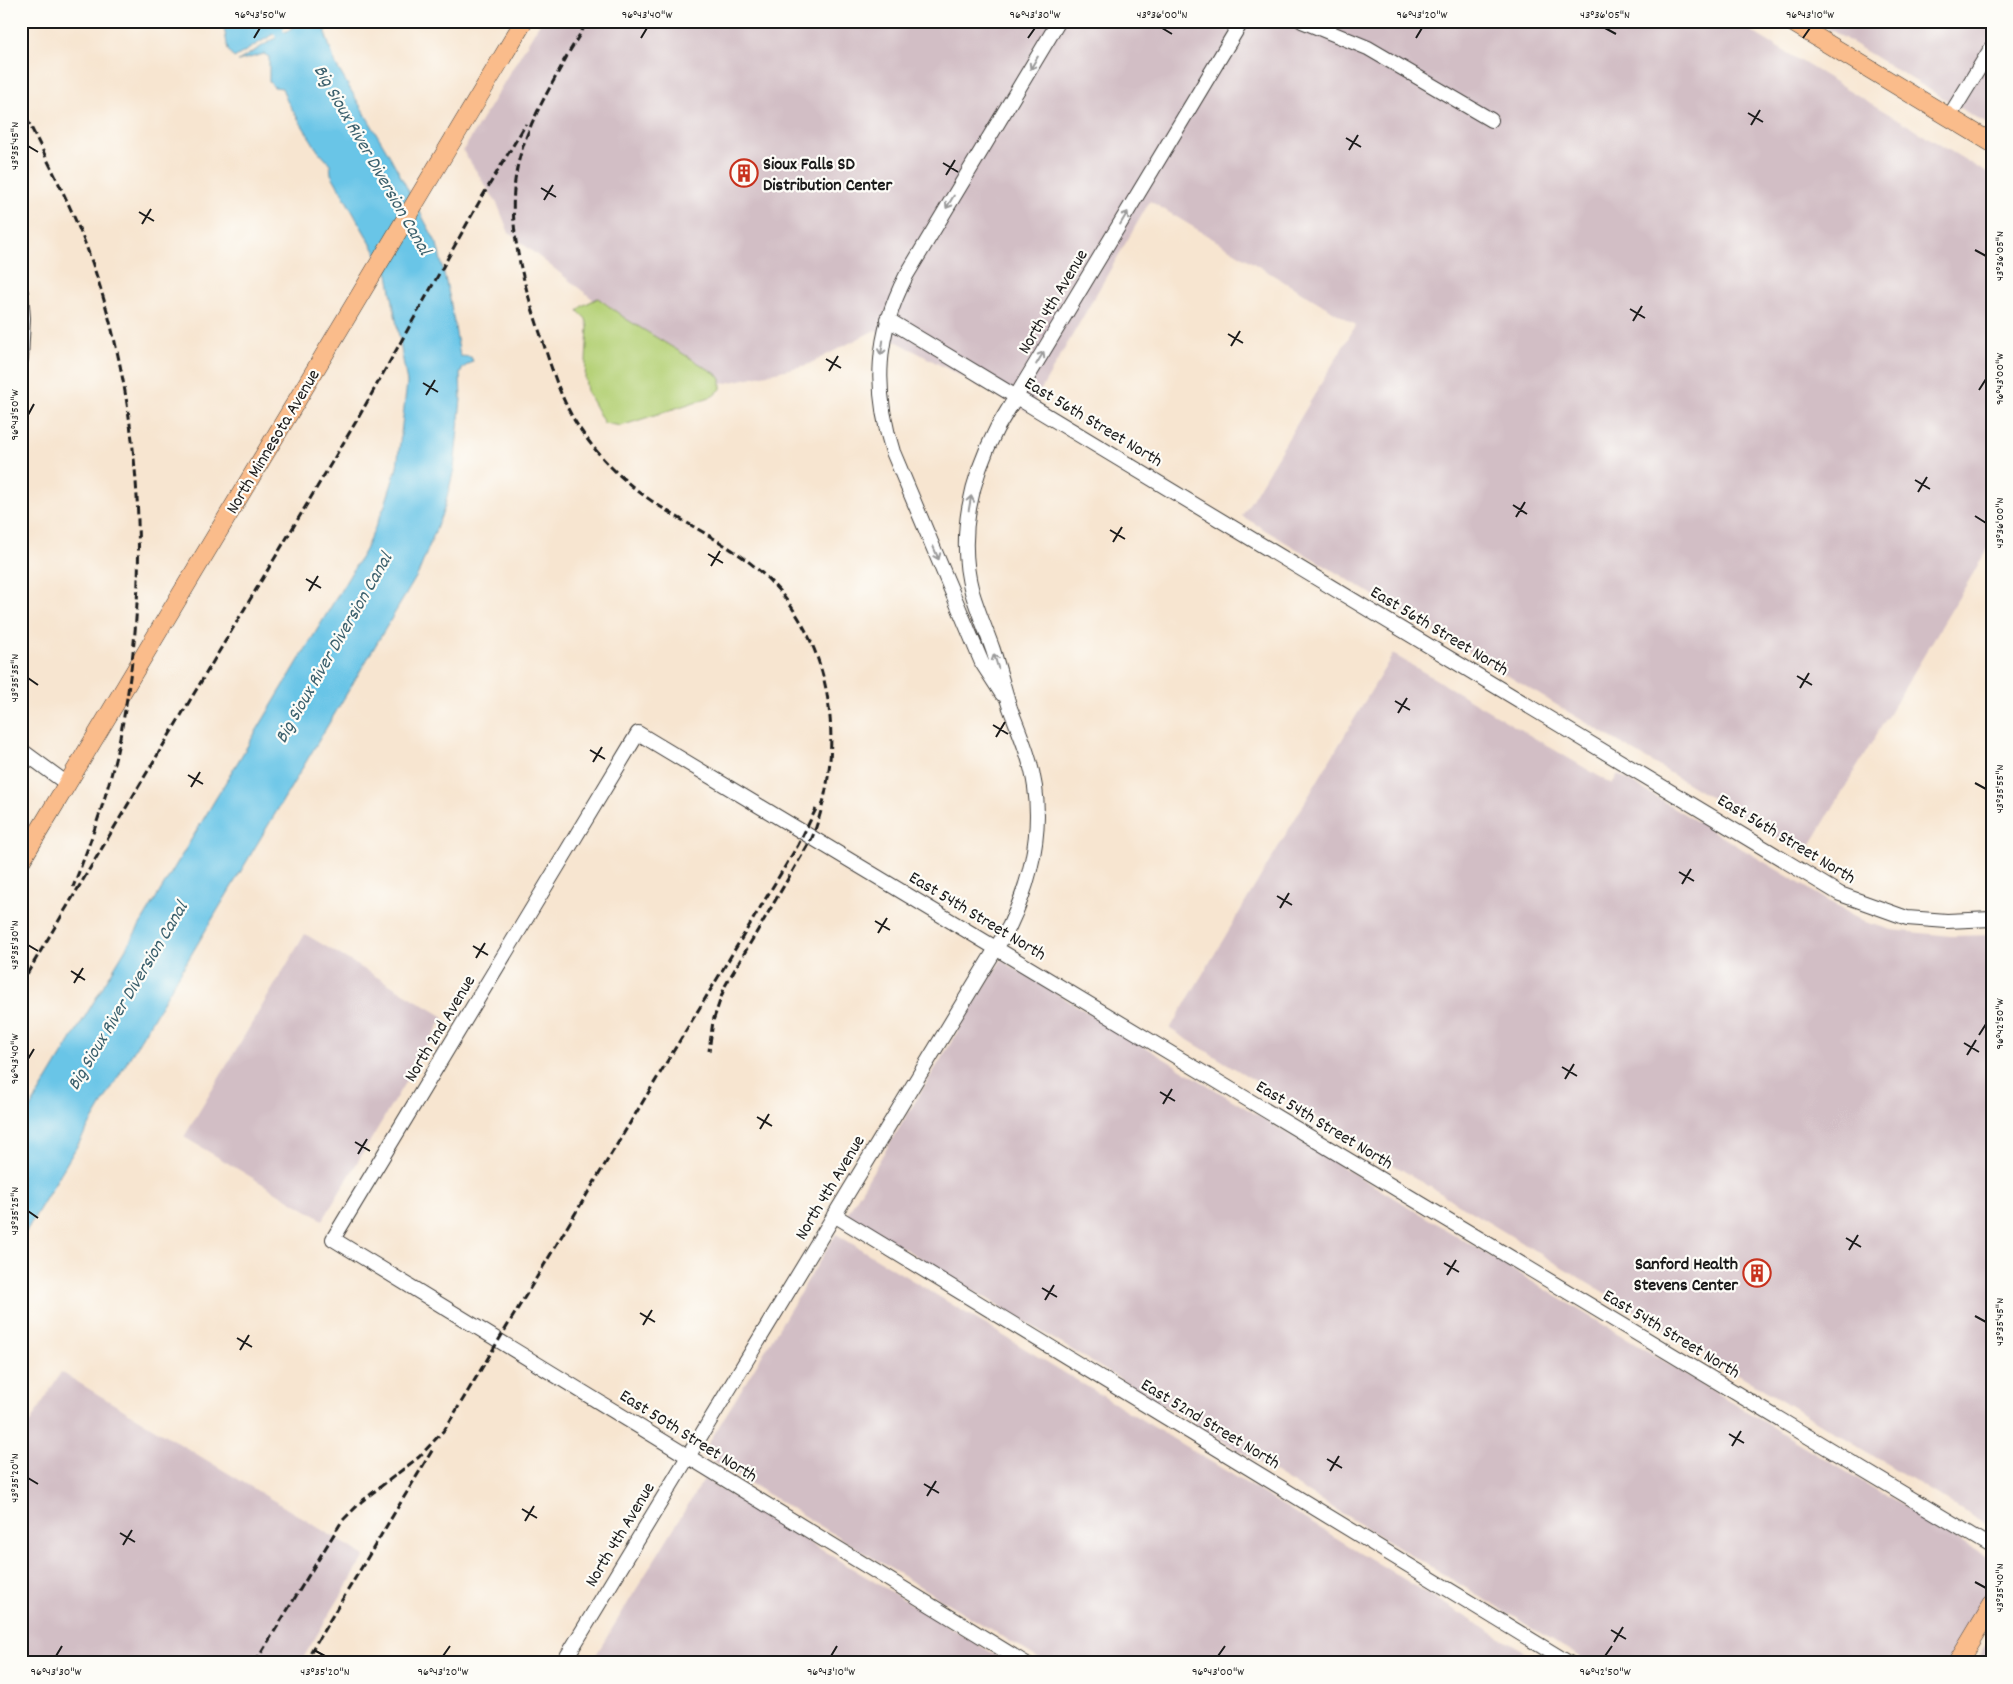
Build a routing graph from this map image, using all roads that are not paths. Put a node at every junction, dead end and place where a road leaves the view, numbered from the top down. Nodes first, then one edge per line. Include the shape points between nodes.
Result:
1 (524, 21) edge
2 (1059, 21) edge
3 (1242, 21) edge
4 (1302, 21) edge
5 (1790, 21) edge
6 (1992, 47) edge
7 (1949, 117) junction
8 (1491, 120) dead end
9 (1992, 143) edge
10 (21, 292) edge
11 (887, 318) junction
12 (21, 359) edge
13 (1016, 396) junction
14 (1010, 707) junction
15 (638, 733) joint
16 (21, 750) edge
17 (66, 783) junction
18 (21, 861) edge
19 (1992, 919) edge
20 (996, 948) junction
21 (834, 1215) junction
22 (333, 1239) joint
23 (688, 1456) junction
24 (1992, 1547) edge
25 (1992, 1605) edge
26 (563, 1663) edge
27 (1025, 1663) edge
28 (1569, 1663) edge
29 (1957, 1663) edge

1 - 17 main road, North Minnesota Avenue
2 -> 11 street, North 4th Avenue via 906,276
13 -> 3 street, North 4th Avenue
4 - 8 street via 1368,48
5 - 7 main road
6 - 7 street
7 - 9 main road
10 - 12 street
11 - 13 street, East 56th Street North
11 -> 14 street, North 4th Avenue via 880,376 887,433 982,663
14 -> 13 street, North 4th Avenue via 972,590 966,543 970,503 980,465
13 - 19 street, East 56th Street North via 1840,894 1907,918 1947,921
14 - 20 street, North 4th Avenue via 1031,768 1037,823 1028,879 1016,913
15 - 20 street, East 54th Street North
15 - 22 street, North 2nd Avenue
16 - 17 street
17 - 18 main road, North Minnesota Avenue
20 - 21 street, North 4th Avenue
20 - 24 street, East 54th Street North
21 - 23 street, North 4th Avenue
21 - 28 street, East 52nd Street North
22 - 23 street, East 50th Street North
23 - 26 street, North 4th Avenue
23 - 27 street, East 50th Street North
25 - 29 main road

